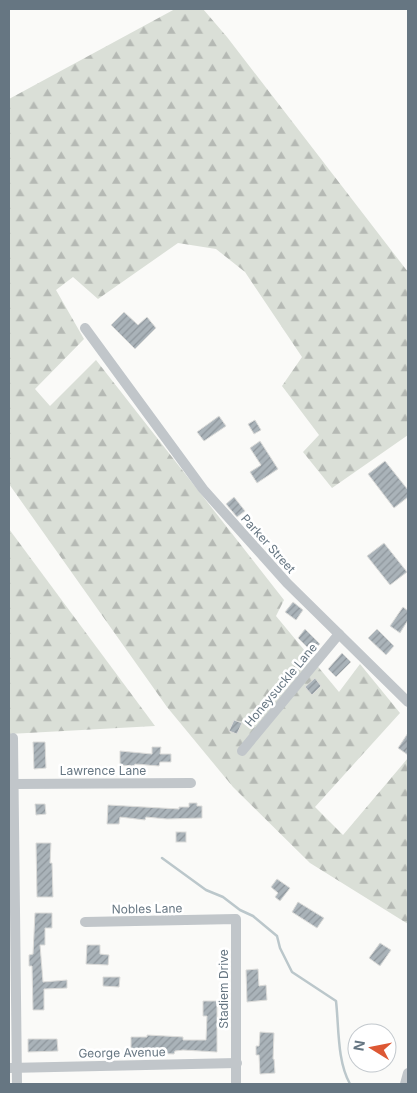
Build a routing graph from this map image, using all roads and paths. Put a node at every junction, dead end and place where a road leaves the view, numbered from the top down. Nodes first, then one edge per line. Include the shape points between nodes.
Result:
1 (86, 328) dead end
2 (340, 634) junction
3 (408, 702) edge
4 (13, 738) dead end
5 (242, 751) dead end
6 (191, 783) dead end
7 (14, 784) junction
8 (210, 920) joint
9 (85, 922) dead end
10 (237, 1063) junction
11 (13, 1068) edge
12 (408, 1073) edge
13 (17, 1084) edge
14 (236, 1084) edge
15 (405, 1084) edge

1 - 2 street, Parker Street via 203,489 287,583
2 - 3 street, Parker Street
2 - 5 street, Honeysuckle Lane
4 - 7 street
6 - 7 street, Lawrence Lane
7 - 11 street
8 - 9 street, Nobles Lane
8 - 10 street, Stadiem Drive via 236,919
10 - 11 street, George Avenue
10 - 14 street, Stadiem Drive
11 - 13 street
12 - 15 street

